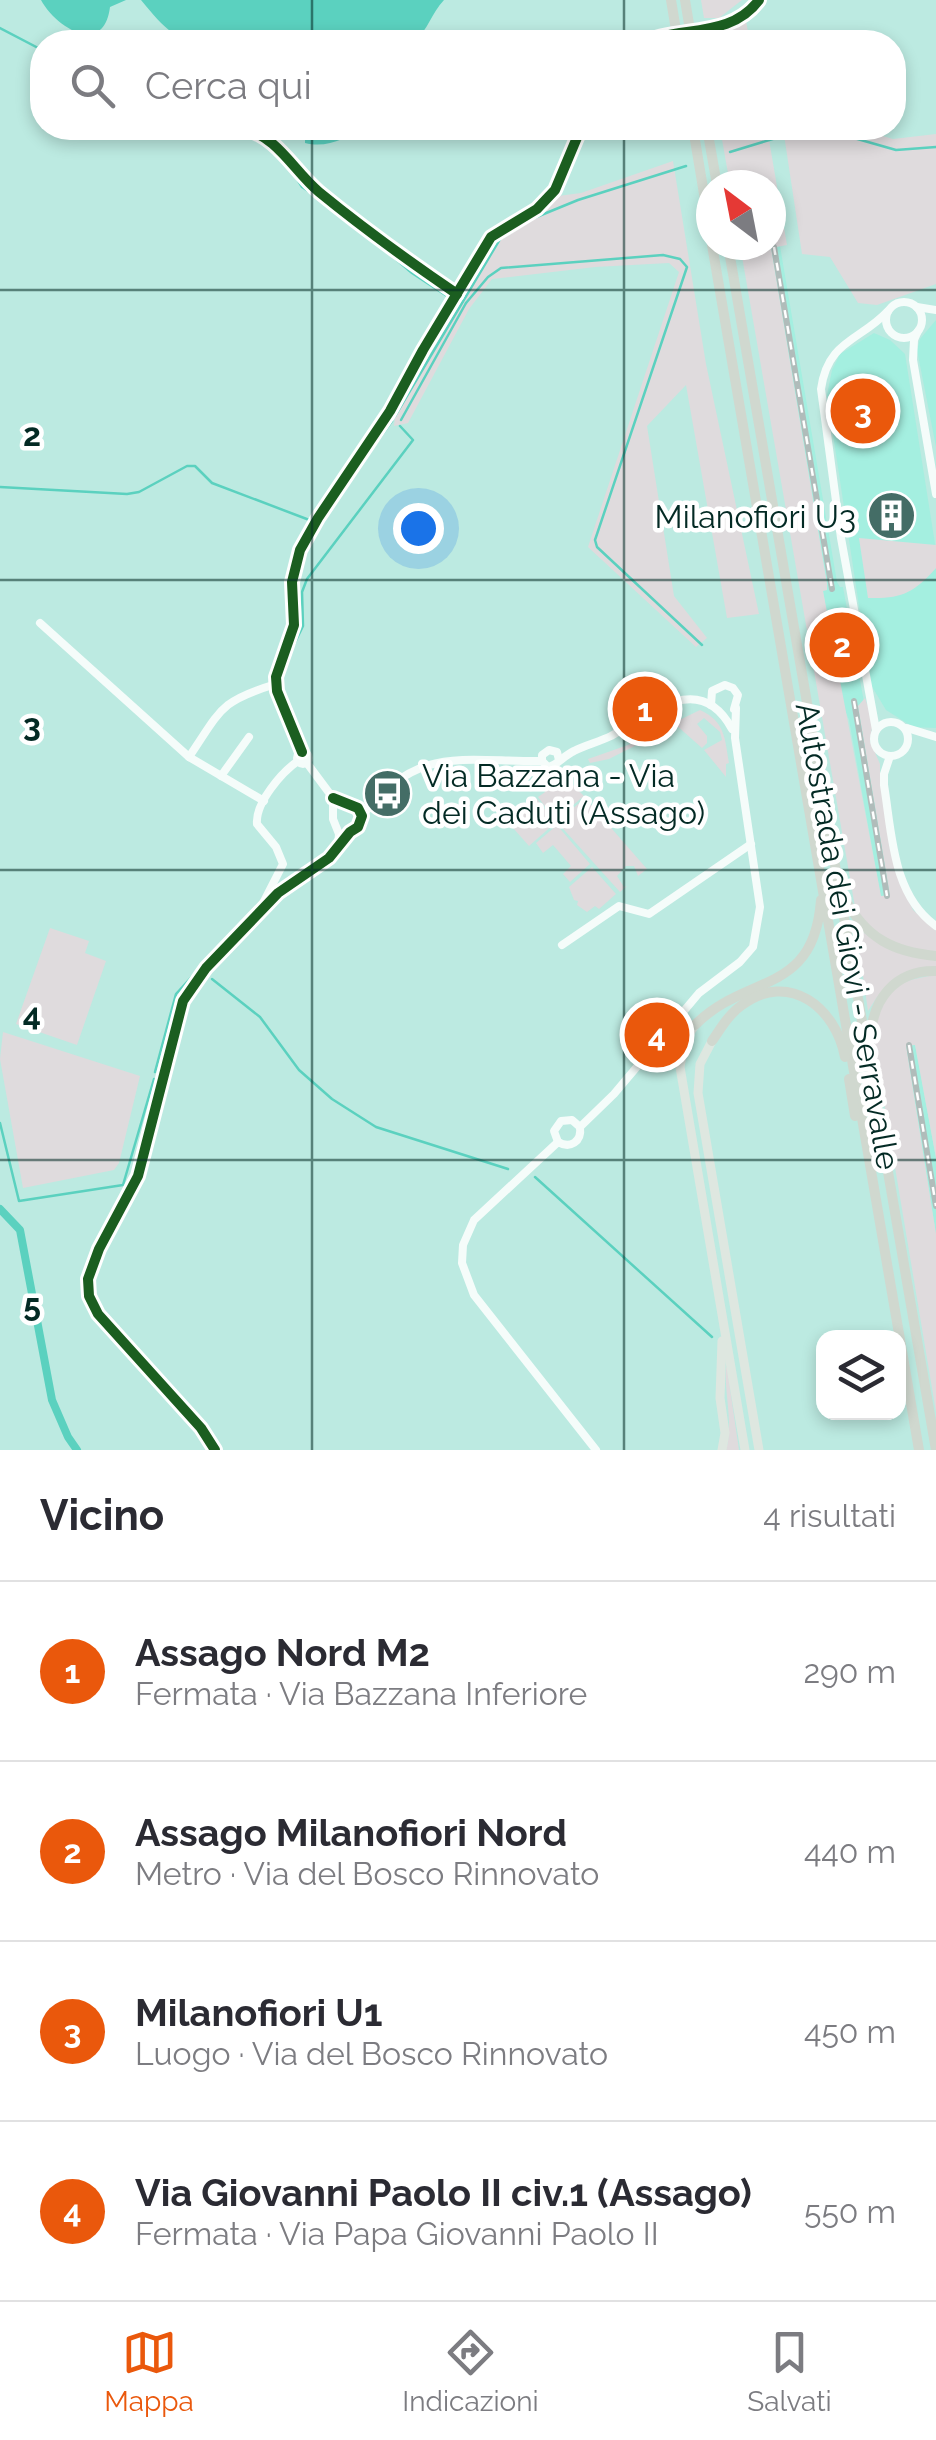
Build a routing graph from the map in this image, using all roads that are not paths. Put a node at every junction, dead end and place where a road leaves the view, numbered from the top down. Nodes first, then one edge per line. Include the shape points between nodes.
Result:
1 (671, 0) edge
2 (685, 0) edge
3 (760, 0) edge
4 (676, 30) edge
5 (690, 30) edge
6 (701, 30) edge
7 (576, 140) edge
8 (694, 140) edge
9 (709, 140) edge
10 (699, 170) edge
11 (715, 170) edge
12 (715, 260) edge
13 (731, 260) edge
14 (916, 307) junction
15 (888, 311) junction
16 (936, 311) edge
17 (920, 328) junction
18 (860, 332) junction
19 (892, 333) junction
20 (912, 360) junction
21 (936, 494) edge
22 (40, 623) dead end
23 (276, 684) junction
24 (869, 700) junction
25 (711, 705) junction
26 (736, 708) junction
27 (721, 713) junction
28 (894, 722) junction
29 (904, 727) junction
30 (876, 730) junction
31 (734, 733) junction
32 (932, 736) edge
33 (249, 737) dead end
34 (906, 746) junction
35 (890, 756) junction
36 (189, 758) junction
37 (302, 759) junction
38 (222, 776) junction
39 (334, 798) junction
40 (374, 799) junction
41 (264, 801) junction
42 (351, 804) junction
43 (334, 811) junction
44 (362, 816) junction
45 (338, 828) junction
46 (350, 832) junction
47 (750, 844) junction
48 (338, 846) junction
49 (822, 884) junction
50 (840, 890) junction
51 (259, 913) junction
52 (936, 924) edge
53 (562, 946) dead end
54 (936, 956) edge
55 (936, 972) edge
56 (694, 1025) joint
57 (712, 1041) joint
58 (870, 1071) junction
59 (580, 1127) junction
60 (558, 1142) junction
61 (876, 1197) junction
62 (722, 1318) junction
63 (215, 1450) edge
64 (596, 1450) edge
65 (722, 1450) edge
66 (745, 1450) edge
67 (762, 1450) edge
68 (919, 1450) edge
69 (936, 1450) edge

1 - 4 highway
2 - 5 highway
3 - 6 street via 742,18
7 - 23 street via 556,190 492,237 390,411 309,532 295,564 295,618
8 - 10 highway
9 - 11 highway
12 - 49 highway, Autostrada dei Giovi - Serravalle
13 - 50 highway, Autostrada dei Giovi - Serravalle
14 - 15 street via 901,302
14 - 16 street
14 - 17 street
15 - 18 street
15 - 19 street
16 - 17 street
17 - 19 street via 908,338
17 - 20 street
18 - 19 street
18 - 24 street via 833,355 821,400
19 - 20 street
20 - 21 street
22 - 36 street
23 - 36 street via 235,697
23 - 37 street
24 - 28 street
24 - 30 street
25 - 26 street via 712,691 725,684 738,695
25 - 27 street
25 - 40 street via 693,698 669,702 559,760 549,750 542,760 429,762
26 - 27 street
26 - 31 street
27 - 31 street
28 - 29 street
28 - 30 street
29 - 32 street
29 - 34 street
30 - 35 street via 876,747
31 - 47 street
32 - 34 street
33 - 38 street
34 - 35 street
35 - 52 street via 884,785 899,868 908,895
36 - 38 street
37 - 39 street
37 - 41 street
38 - 41 street
39 - 42 street
39 - 43 street
40 - 42 street
40 - 44 street
41 - 51 street via 255,818 283,864
42 - 43 street
42 - 44 street
43 - 45 street
44 - 46 street
45 - 46 street
45 - 48 street
46 - 48 street
47 - 53 street via 649,914 619,906
47 - 59 street via 760,907 753,947 699,992
48 - 51 street
49 - 56 highway via 807,954 787,974 716,1006
49 - 61 highway, Autostrada dei Giovi - Serravalle
50 - 54 highway via 876,939
50 - 58 highway, Autostrada dei Giovi - Serravalle
51 - 63 street via 183,1001 138,1176 86,1286 98,1314
55 - 58 highway via 904,977 882,994 871,1022
56 - 62 main road via 680,1067
57 - 61 highway via 736,1009 760,995 792,994 822,1009 842,1041
57 - 67 main road via 699,1068 699,1097
58 - 69 highway, Autostrada dei Giovi - Serravalle
59 - 60 street via 575,1143
59 - 60 street via 561,1121 554,1130
60 - 64 street via 474,1220 462,1263 474,1296
61 - 68 highway, Autostrada dei Giovi - Serravalle
62 - 65 main road
62 - 66 main road

